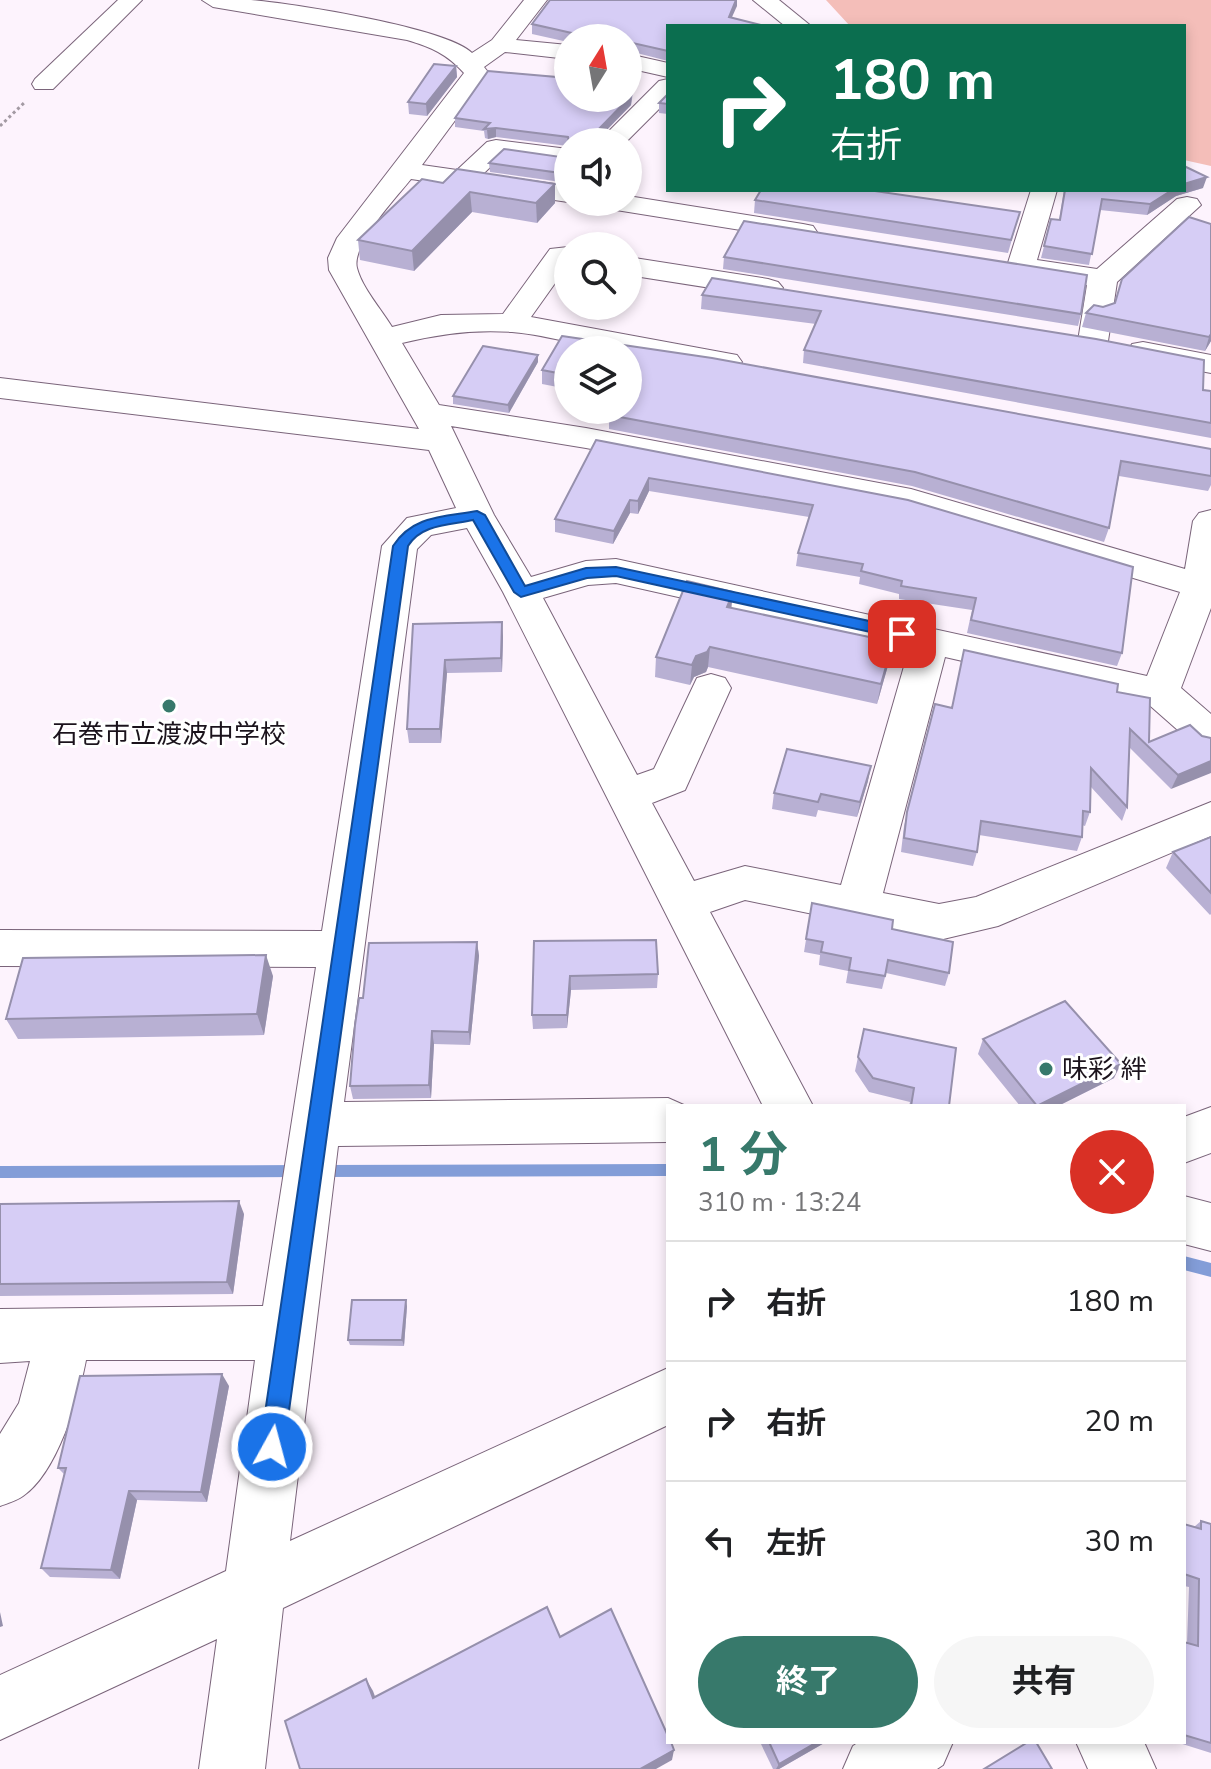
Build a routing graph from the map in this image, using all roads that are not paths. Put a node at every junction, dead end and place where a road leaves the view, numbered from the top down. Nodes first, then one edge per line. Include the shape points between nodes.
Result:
1 (131, 0) edge
2 (213, 0) edge
3 (536, 0) edge
4 (759, 1) edge
5 (797, 24) edge
6 (554, 53) edge
7 (486, 55) junction
8 (642, 64) edge
9 (666, 70) edge
10 (44, 84) dead end
11 (666, 88) edge
12 (625, 128) edge
13 (554, 155) edge
14 (404, 170) junction
15 (463, 178) junction
16 (554, 192) edge
17 (1043, 192) edge
18 (1161, 192) edge
19 (642, 206) edge
20 (1199, 210) edge
21 (834, 236) edge
22 (990, 261) edge
23 (554, 264) edge
24 (1021, 266) junction
25 (642, 268) edge
26 (1103, 279) junction
27 (798, 293) edge
28 (512, 323) junction
29 (560, 336) edge
30 (1062, 336) edge
31 (386, 338) junction
32 (1093, 341) junction
33 (642, 357) edge
34 (1211, 364) edge
35 (748, 366) edge
36 (0, 388) edge
37 (594, 424) edge
38 (436, 427) junction
39 (477, 515) junction
40 (1211, 521) edge
41 (1201, 586) junction
42 (521, 592) junction
43 (931, 640) junction
44 (711, 688) dead end
45 (1160, 692) junction
46 (1211, 737) edge
47 (627, 796) junction
48 (1211, 818) edge
49 (685, 903) junction
50 (857, 906) junction
51 (0, 948) edge
52 (343, 949) junction
53 (787, 1104) edge
54 (666, 1120) edge
55 (1211, 1129) edge
56 (1186, 1140) edge
57 (313, 1153) junction
58 (1186, 1221) edge
59 (1211, 1227) edge
60 (64, 1333) junction
61 (286, 1333) junction
62 (0, 1336) edge
63 (666, 1397) edge
64 (0, 1477) edge
65 (255, 1590) junction
66 (0, 1708) edge
67 (917, 1744) edge
68 (1110, 1744) edge
69 (232, 1769) edge
70 (876, 1769) edge
71 (1123, 1769) edge

1 - 10 street
2 - 7 street via 410,34
3 - 7 street
4 - 5 street
6 - 7 street
7 - 14 street
8 - 9 street
11 - 12 street
13 - 15 street via 496,148
14 - 15 street
14 - 31 street via 342,258 343,270
15 - 16 street
17 - 24 street
18 - 20 street
19 - 21 street
20 - 26 street
22 - 24 street
23 - 28 street
24 - 26 street
25 - 27 street
26 - 32 street
28 - 29 street
28 - 31 street via 441,324
30 - 32 street
31 - 38 street
32 - 34 street
33 - 35 street
36 - 38 street
37 - 38 street
37 - 41 street via 911,500
38 - 39 street
39 - 42 street
39 - 52 street via 419,526 400,546
40 - 41 street
41 - 45 street
42 - 43 street via 586,573 616,571
42 - 47 street
43 - 45 street
43 - 50 street
44 - 47 street via 670,779
45 - 46 street
47 - 49 street
48 - 50 street via 982,914 939,922
49 - 50 street via 745,883
49 - 53 street
51 - 52 street
52 - 57 street
54 - 57 street
55 - 56 street
57 - 61 street
58 - 59 street
60 - 61 street
60 - 62 street
60 - 64 street via 46,1415 31,1442
61 - 65 street
63 - 65 street
65 - 66 street
65 - 69 street
67 - 70 street
68 - 71 street

